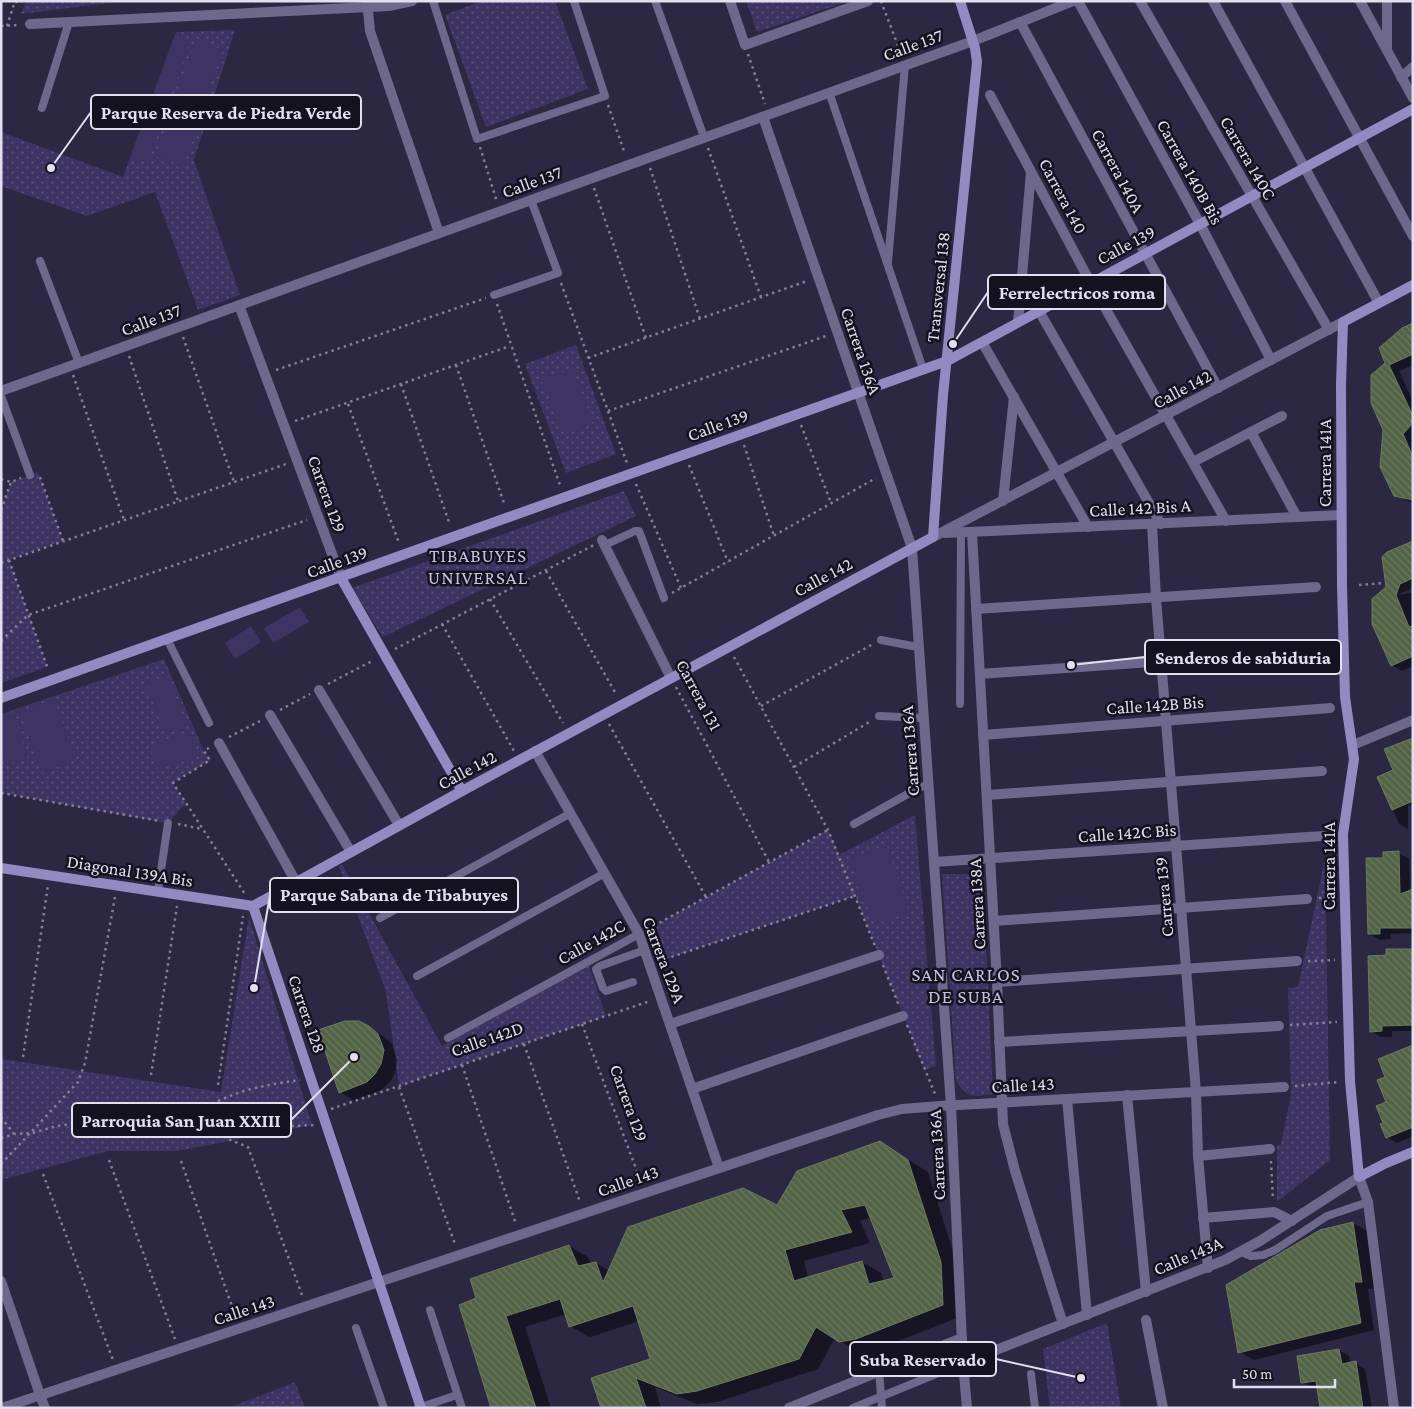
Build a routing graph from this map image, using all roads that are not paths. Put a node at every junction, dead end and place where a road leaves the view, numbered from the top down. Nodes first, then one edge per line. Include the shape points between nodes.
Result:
1 (412, 1) edge
2 (433, 1) edge
3 (574, 1) edge
4 (656, 1) edge
5 (730, 1) edge
6 (868, 1) edge
7 (960, 1) edge
8 (1072, 1) edge
9 (1078, 1) edge
10 (1140, 1) edge
11 (1214, 1) edge
12 (1285, 1) edge
13 (1360, 1) edge
14 (1387, 1) edge
15 (368, 4) edge
16 (1054, 5) edge
17 (69, 22) junction
18 (1020, 22) junction
19 (30, 24) road end
20 (973, 41) junction
21 (1387, 51) junction
22 (905, 65) junction
23 (1413, 67) edge
24 (1401, 77) junction
25 (830, 92) junction
26 (990, 95) dead end
27 (1413, 98) edge
28 (42, 108) dead end
29 (1413, 109) edge
30 (766, 115) junction
31 (704, 137) junction
32 (1359, 138) junction
33 (1305, 167) junction
34 (1031, 171) junction
35 (1252, 196) junction
36 (531, 200) junction
37 (1200, 224) junction
38 (439, 233) junction
39 (1413, 236) edge
40 (1144, 254) junction
41 (40, 261) dead end
42 (888, 265) junction
43 (1091, 283) junction
44 (1413, 285) edge
45 (494, 295) road end
46 (1379, 303) junction
47 (239, 305) junction
48 (1039, 311) junction
49 (1018, 322) junction
50 (1343, 322) junction
51 (1329, 330) junction
52 (982, 342) junction
53 (1271, 360) junction
54 (946, 361) junction
55 (75, 364) junction
56 (923, 369) junction
57 (1218, 388) junction
58 (1, 391) edge
59 (858, 393) junction
60 (1, 396) edge
61 (1014, 397) junction
62 (1166, 415) junction
63 (1282, 416) dead end
64 (1252, 432) junction
65 (1114, 442) junction
66 (1192, 462) junction
67 (1057, 472) junction
68 (30, 475) dead end
69 (1003, 501) junction
70 (1341, 515) junction
71 (1297, 517) junction
72 (1226, 521) junction
73 (1156, 524) junction
74 (1088, 527) junction
75 (961, 533) junction
76 (972, 533) junction
77 (937, 535) junction
78 (604, 543) joint
79 (912, 548) junction
80 (340, 578) junction
81 (1316, 587) dead end
82 (664, 598) road end
83 (1156, 598) junction
84 (976, 609) junction
85 (167, 640) junction
86 (881, 640) road end
87 (918, 646) junction
88 (1320, 650) dead end
89 (1161, 661) junction
90 (980, 674) junction
91 (671, 678) junction
92 (319, 690) road end
93 (1, 698) edge
94 (960, 704) dead end
95 (1330, 708) dead end
96 (270, 716) road end
97 (879, 716) road end
98 (924, 718) junction
99 (1166, 720) junction
100 (1413, 720) edge
101 (209, 723) dead end
102 (983, 735) junction
103 (219, 743) road end
104 (1352, 745) junction
105 (535, 751) junction
106 (1322, 771) dead end
107 (1171, 782) junction
108 (928, 784) junction
109 (462, 790) junction
110 (987, 795) junction
111 (571, 813) junction
112 (168, 823) road end
113 (854, 824) dead end
114 (400, 825) junction
115 (1323, 836) dead end
116 (1176, 846) junction
117 (351, 852) junction
118 (990, 858) junction
119 (934, 862) junction
120 (1, 868) edge
121 (605, 873) junction
122 (296, 882) junction
123 (158, 891) junction
124 (1307, 899) road end
125 (249, 905) junction
126 (1181, 908) junction
127 (380, 918) dead end
128 (994, 921) junction
129 (640, 934) junction
130 (645, 950) junction
131 (879, 955) road end
132 (1297, 961) road end
133 (1186, 969) junction
134 (418, 976) dead end
135 (633, 982) dead end
136 (997, 982) junction
137 (903, 1016) road end
138 (670, 1024) junction
139 (1279, 1026) road end
140 (1191, 1031) junction
141 (448, 1038) dead end
142 (999, 1042) junction
143 (1284, 1087) road end
144 (692, 1089) junction
145 (1196, 1092) junction
146 (1127, 1096) junction
147 (1067, 1099) junction
148 (1001, 1103) junction
149 (951, 1106) junction
150 (1270, 1149) road end
151 (1413, 1152) edge
152 (1198, 1156) junction
153 (719, 1168) junction
154 (1359, 1178) junction
155 (1368, 1202) junction
156 (1203, 1218) junction
157 (1292, 1221) junction
158 (1241, 1252) junction
159 (1208, 1268) junction
160 (1, 1281) edge
161 (380, 1281) junction
162 (1146, 1292) junction
163 (430, 1310) dead end
164 (1087, 1315) junction
165 (1146, 1320) dead end
166 (1063, 1324) junction
167 (356, 1328) dead end
168 (962, 1338) junction
169 (963, 1363) junction
170 (879, 1371) junction
171 (1031, 1374) dead end
172 (40, 1395) junction
173 (458, 1395) junction
174 (881, 1396) junction
175 (420, 1407) edge
176 (2, 1408) edge
177 (45, 1408) edge
178 (384, 1408) edge
179 (462, 1408) edge
180 (789, 1408) edge
181 (852, 1408) edge
182 (882, 1408) edge
183 (967, 1408) edge
184 (1035, 1408) edge
185 (1163, 1408) edge
186 (1394, 1408) edge

1 - 15 street via 389,6
2 - 3 lane via 477,139 606,96
4 - 31 lane
5 - 6 street via 745,45
7 - 20 street
8 - 16 street, Calle 137
9 - 37 street, Carrera 140B Bis
10 - 35 street, Carrera 140C
11 - 33 street
12 - 32 street
13 - 21 street
14 - 21 street
15 - 17 street
15 - 38 street via 370,31
16 - 18 street, Calle 137
17 - 19 street
17 - 28 lane
18 - 20 street, Calle 137
18 - 40 street, Carrera 140A
20 - 22 street, Calle 137
20 - 54 street, Transversal 138 via 977,62
21 - 24 street
22 - 25 street, Calle 137
22 - 42 lane
23 - 24 street
24 - 27 street
25 - 30 street, Calle 137
25 - 42 lane
26 - 34 street, Carrera 140
29 - 32 street, Calle 139
30 - 31 street, Calle 137
30 - 59 street, Carrera 136A
31 - 36 street, Calle 137
32 - 33 street, Calle 139
32 - 39 street
33 - 35 street, Calle 139
33 - 46 street
34 - 43 street, Carrera 140
34 - 49 street
35 - 37 street, Calle 139
35 - 51 street, Carrera 140C
36 - 38 street, Calle 137
36 - 45 lane via 558,274
37 - 40 street, Calle 139
37 - 53 street, Carrera 140B Bis
38 - 47 street, Calle 137
40 - 43 street, Calle 139
40 - 57 street, Carrera 140A
41 - 55 lane
42 - 56 lane
43 - 48 street, Calle 139
43 - 62 street, Carrera 140
44 - 46 street, Calle 142
46 - 50 street, Calle 142
47 - 55 street, Calle 137
47 - 80 street, Carrera 129
48 - 49 street, Calle 139
48 - 65 street, Carrera 139
49 - 52 street, Calle 139
50 - 51 street, Calle 142
50 - 70 street, Carrera 141A
51 - 53 street, Calle 142
52 - 54 street, Calle 139
52 - 61 street
53 - 57 street, Calle 142
54 - 56 street, Calle 139
54 - 77 street, Transversal 138
55 - 58 street, Calle 137
56 - 59 street, Calle 139
57 - 62 street, Calle 142
59 - 79 street, Carrera 136A
59 - 80 street, Calle 139
60 - 68 lane
61 - 67 street
61 - 69 street
62 - 65 street, Calle 142
62 - 66 street, Carrera 140
63 - 64 street
64 - 66 street
64 - 71 street
65 - 67 street, Calle 142
65 - 73 street, Carrera 139
66 - 72 street, Carrera 140
67 - 69 street, Calle 142
67 - 74 street
69 - 77 street, Calle 142
70 - 71 street, Calle 142 Bis A
70 - 104 street, Carrera 141A via 1345,697
71 - 72 street, Calle 142 Bis A
72 - 73 street, Calle 142 Bis A
73 - 74 street, Calle 142 Bis A
73 - 83 street, Carrera 139
74 - 76 street, Calle 142 Bis A
75 - 76 street, Calle 142 Bis A
75 - 77 street, Calle 142 Bis A
75 - 94 lane
76 - 84 street, Carrera 138A
77 - 79 street, Calle 142
78 - 82 lane via 638,531
78 - 91 street, Carrera 131
79 - 87 street, Carrera 136A
79 - 91 street, Calle 142
80 - 85 street, Calle 139
80 - 109 street, Carrera 129
81 - 83 street
83 - 84 street
83 - 89 street, Carrera 139
84 - 90 street, Carrera 138A
85 - 93 street, Calle 139
85 - 101 lane
86 - 87 lane
87 - 98 street, Carrera 136A
88 - 89 street
89 - 90 street
89 - 99 street, Carrera 139
90 - 102 street, Carrera 138A
91 - 105 street, Calle 142
92 - 114 street
95 - 99 street, Calle 142B Bis
96 - 117 street
97 - 98 lane
98 - 108 street, Carrera 136A
99 - 102 street, Calle 142B Bis
99 - 107 street, Carrera 139
100 - 104 street
102 - 110 street, Carrera 138A
103 - 122 street
104 - 154 street, Carrera 141A via 1352,774 1343,834 1344,897 1350,1081
105 - 109 street, Calle 142
105 - 111 street, Carrera 129A
106 - 107 street
107 - 110 street
107 - 116 street, Carrera 139
108 - 113 lane
108 - 119 street, Carrera 136A
109 - 114 street, Calle 142
110 - 118 street, Carrera 138A
111 - 121 street, Carrera 129A
111 - 127 lane
112 - 123 lane
114 - 117 street, Calle 142
115 - 116 street, Calle 142C Bis
116 - 118 street, Calle 142C Bis
116 - 126 street, Carrera 139
117 - 122 street, Calle 142
118 - 119 street, Calle 142C Bis
118 - 128 street, Carrera 138A
119 - 149 street, Carrera 136A
120 - 123 street, Diagonal 139A Bis
121 - 129 street, Carrera 129A
121 - 134 lane
122 - 125 street, Calle 142
123 - 125 street, Diagonal 139A Bis
124 - 126 street
125 - 161 street, Carrera 128
126 - 128 street
126 - 133 street, Carrera 139
128 - 136 street, Carrera 138A
129 - 130 street, Carrera 129A
129 - 141 lane, Calle 142C
130 - 135 lane via 596,969 606,991
130 - 138 street, Carrera 129A
131 - 138 street
132 - 133 street
133 - 136 street
133 - 140 street, Carrera 139
136 - 142 street, Carrera 138A
137 - 144 street
138 - 144 street, Carrera 129A
139 - 140 street
140 - 142 street
140 - 145 street, Carrera 139
142 - 148 street, Carrera 138A
143 - 145 street, Calle 143
144 - 153 street, Carrera 129A
145 - 146 street, Calle 143
145 - 152 street, Carrera 139
146 - 147 street, Calle 143
146 - 162 street
147 - 148 street, Calle 143
147 - 164 street
148 - 149 street, Calle 143
148 - 166 street, Carrera 138A via 1015,1171
149 - 153 street, Calle 143 via 902,1109 878,1115
149 - 168 street, Carrera 136A
150 - 152 street
151 - 154 street, Calle 143A
152 - 156 street, Carrera 139
153 - 161 street, Calle 143
154 - 155 street, Carrera 141A
154 - 157 street, Calle 143A
155 - 158 lane via 1327,1216 1263,1255 1251,1256
155 - 186 street, Carrera 141A
156 - 157 street via 1274,1212
156 - 159 street, Carrera 139
157 - 158 street, Calle 143A
158 - 159 street, Calle 143A
159 - 162 street, Calle 143A
160 - 172 street
161 - 172 street, Calle 143
161 - 175 street, Carrera 128
162 - 164 street, Calle 143A
163 - 173 lane
164 - 166 street, Calle 143A
165 - 185 street
166 - 169 street, Calle 143A
167 - 178 lane
168 - 169 street, Carrera 136A
168 - 170 street
169 - 174 lane
169 - 183 street, Carrera 136A
170 - 174 lane
170 - 180 street
171 - 184 lane
172 - 176 street, Calle 143
172 - 177 street
173 - 175 lane
173 - 179 lane
174 - 181 lane
174 - 182 lane

